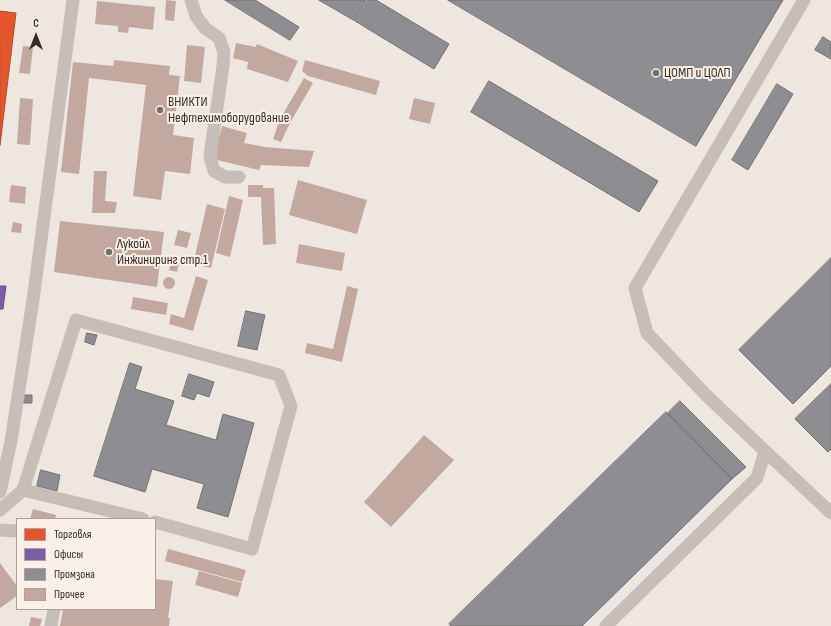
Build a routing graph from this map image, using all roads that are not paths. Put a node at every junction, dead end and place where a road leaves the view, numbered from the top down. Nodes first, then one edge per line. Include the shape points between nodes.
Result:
1 (72, 0) edge
2 (191, 0) edge
3 (804, 0) edge
4 (239, 178) dead end
5 (765, 452) junction
6 (23, 490) junction
7 (0, 492) edge
8 (0, 510) edge
9 (831, 513) edge
10 (139, 518) edge
11 (156, 522) edge
12 (0, 530) edge
13 (16, 531) edge
14 (54, 610) edge
15 (51, 626) edge
16 (606, 626) edge

1 - 7 lane via 33,300 11,441
2 - 4 lane via 196,16 205,28 219,38 224,52 210,157 214,171 226,177
3 - 5 lane via 635,288 647,333
5 - 9 lane
5 - 16 lane via 757,478
6 - 8 lane
6 - 10 lane
6 - 11 lane via 76,320 279,375 291,406 252,549
12 - 13 lane
14 - 15 lane

